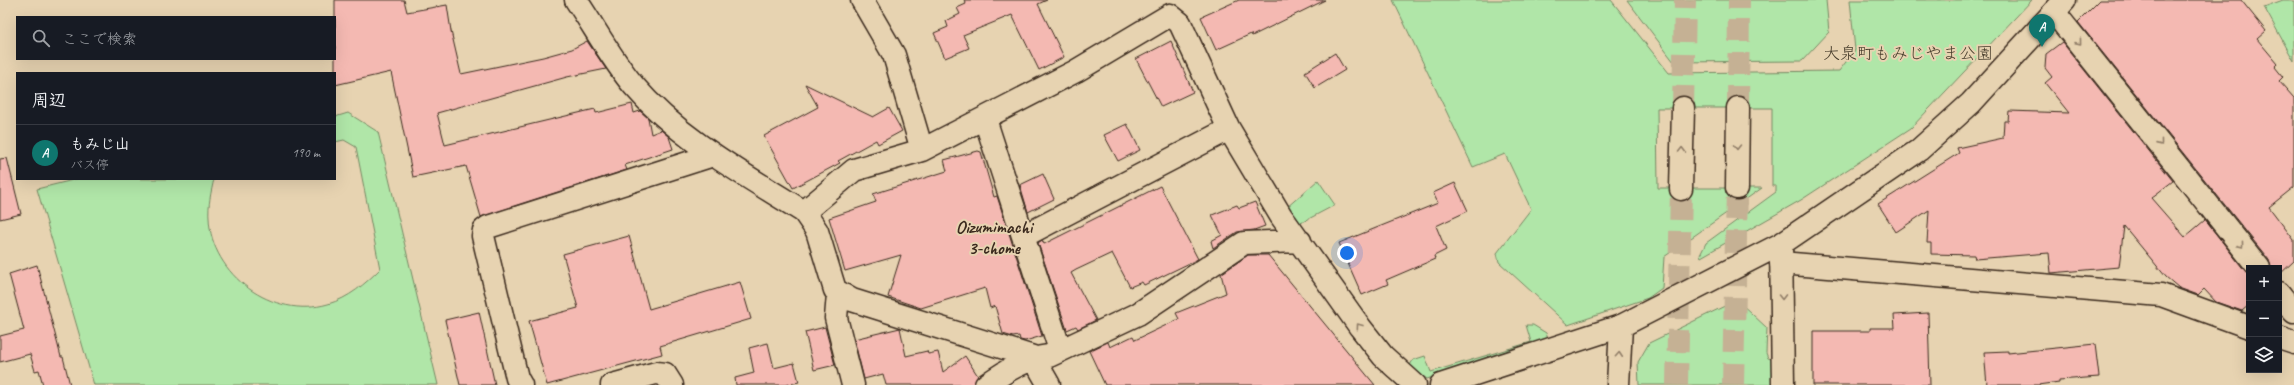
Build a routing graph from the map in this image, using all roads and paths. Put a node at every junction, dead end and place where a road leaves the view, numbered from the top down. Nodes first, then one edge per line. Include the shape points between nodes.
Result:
1 (576, 0) edge
2 (862, 0) edge
3 (2059, 6) edge
4 (1683, 108) tunnel mouth
5 (1738, 108) tunnel mouth
6 (985, 119) junction
7 (1230, 129) junction
8 (922, 150) junction
9 (713, 155) junction
10 (1737, 188) tunnel mouth
11 (1681, 189) tunnel mouth
12 (804, 212) junction
13 (1024, 236) junction
14 (1300, 241) junction
15 (1781, 254) junction
16 (2257, 265) edge
17 (838, 294) junction
18 (2282, 297) edge
19 (2294, 312) edge
20 (1621, 326) junction
21 (2246, 326) edge
22 (2282, 339) edge
23 (2294, 343) edge
24 (1060, 350) junction
25 (1033, 357) junction
26 (521, 385) edge
27 (612, 385) edge
28 (672, 385) edge
29 (853, 385) edge
30 (986, 385) edge
31 (1049, 385) edge
32 (1415, 385) edge
33 (1440, 385) edge
34 (1618, 385) edge
35 (1783, 385) edge

1 - 9 main road via 633,85 686,136
2 - 8 main road via 894,55
3 - 15 main road via 1970,103 1924,146
3 -> 16 main road
11 -> 4 main road
5 -> 10 main road
6 - 7 main road via 1076,71 1170,15 1180,23
6 - 8 main road
6 - 13 main road
7 - 13 main road
7 - 14 main road via 1258,179
8 - 12 main road via 854,170
9 - 12 main road
9 - 26 main road via 484,230 483,236 515,371
12 - 17 main road via 817,231
13 - 24 main road
14 - 24 main road via 1244,243 1138,314
32 -> 14 main road via 1383,356
15 - 20 main road
15 - 21 main road via 2161,295
15 -> 35 main road
17 - 25 main road
17 - 29 main road via 836,318
18 - 19 main road
20 - 33 main road
34 -> 20 main road
22 - 23 main road
24 - 25 main road via 1049,356
25 - 30 main road
25 - 31 main road
27 - 28 main road via 656,373 665,374

